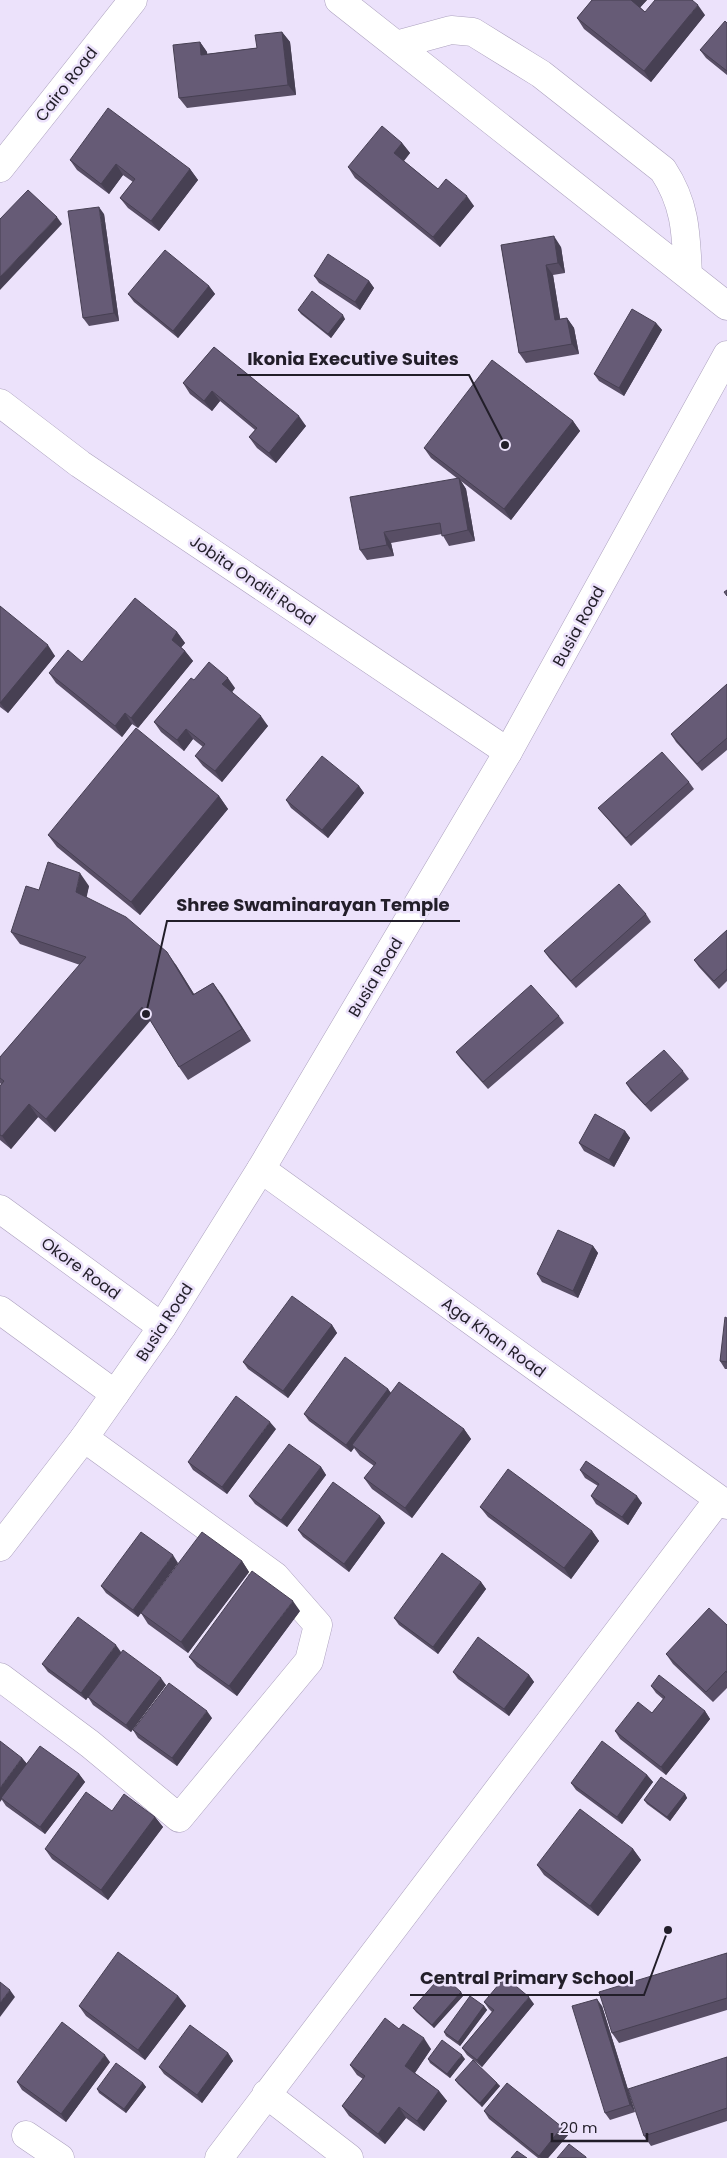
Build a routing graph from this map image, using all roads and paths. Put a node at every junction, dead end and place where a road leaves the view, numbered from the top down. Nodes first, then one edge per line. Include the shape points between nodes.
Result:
1 (132, 0) edge
2 (339, 0) edge
3 (396, 45) junction
4 (0, 168) edge
5 (688, 275) junction
6 (727, 306) edge
7 (727, 355) edge
8 (0, 403) edge
9 (508, 752) junction
10 (261, 1169) junction
11 (0, 1209) edge
12 (0, 1310) edge
13 (162, 1327) junction
14 (115, 1394) junction
15 (84, 1438) junction
16 (723, 1502) edge
17 (0, 1547) edge
18 (0, 1677) edge
19 (266, 2094) junction
20 (26, 2135) dead end
21 (60, 2158) edge
22 (219, 2158) edge
23 (349, 2158) edge

1 - 4 street, Cairo Road
2 - 3 street
3 - 5 street
3 - 5 street via 451,30 473,32 541,74 663,170 675,189 685,218
5 - 6 street
7 - 9 street, Busia Road
8 - 9 street, Jobita Onditi Road via 80,464
9 - 10 street, Busia Road
10 - 13 street, Busia Road
10 - 16 street, Aga Khan Road
11 - 13 street, Okore Road
12 - 14 street
13 - 14 street, Busia Road
14 - 15 street, Busia Road
15 - 17 street, Busia Road
15 - 18 street via 275,1576 318,1625 310,1661 179,1818 90,1744
16 - 19 street
19 - 22 street
19 - 23 street
20 - 21 street

